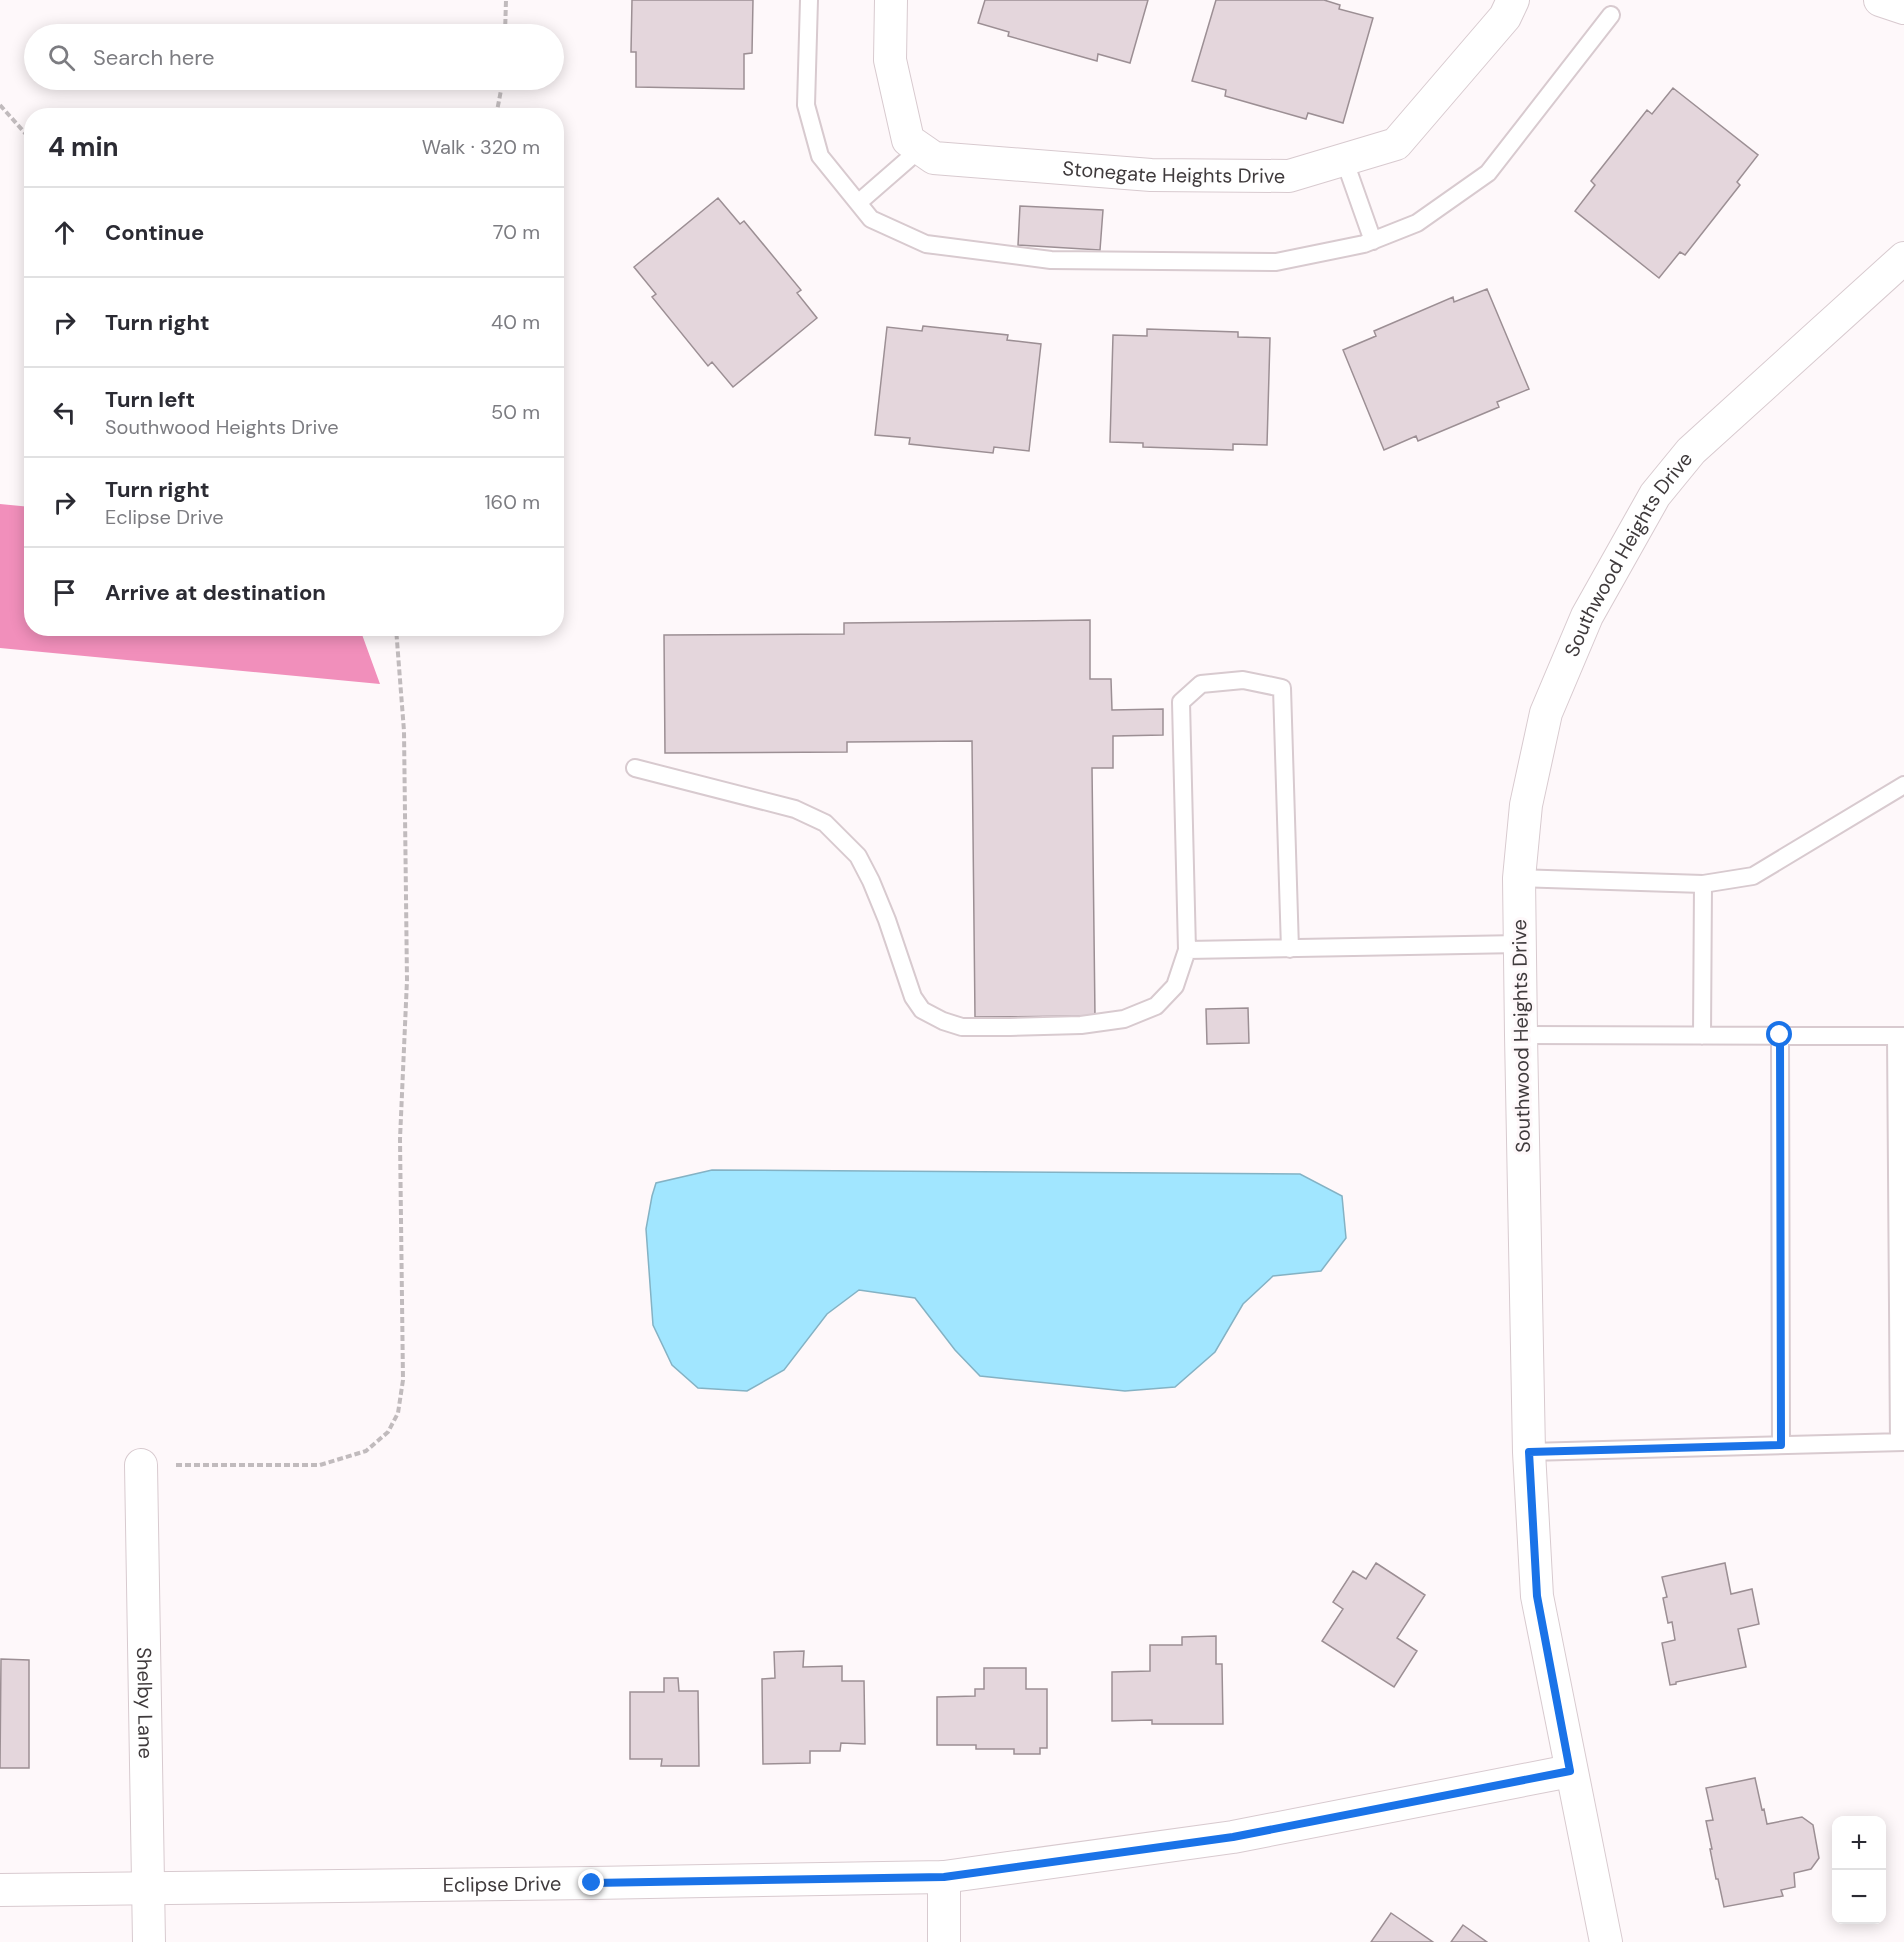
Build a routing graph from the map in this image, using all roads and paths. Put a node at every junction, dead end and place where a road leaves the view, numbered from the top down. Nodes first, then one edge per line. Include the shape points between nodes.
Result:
1 (506, 0) edge
2 (809, 0) edge
3 (891, 0) edge
4 (1513, 0) edge
5 (1880, 0) edge
6 (1904, 8) edge
7 (1611, 15) dead end
8 (505, 24) edge
9 (501, 90) edge
10 (0, 105) edge
11 (498, 108) edge
12 (24, 132) edge
13 (920, 149) junction
14 (1344, 159) junction
15 (858, 202) junction
16 (1373, 241) junction
17 (1904, 258) edge
18 (397, 636) edge
19 (635, 768) dead end
20 (1904, 785) edge
21 (1519, 878) junction
22 (1703, 884) junction
23 (1520, 944) junction
24 (1290, 949) junction
25 (1187, 950) junction
26 (1521, 1035) junction
27 (1780, 1035) junction
28 (1702, 1036) junction
29 (1900, 1036) edge
30 (1901, 1442) edge
31 (1781, 1445) junction
32 (1529, 1452) junction
33 (141, 1466) joint
34 (1570, 1771) junction
35 (944, 1877) junction
36 (148, 1889) junction
37 (0, 1890) edge
38 (149, 1942) edge
39 (944, 1942) edge
40 (1606, 1942) edge

1 - 8 path
2 - 15 lane via 806,105 820,156
3 - 13 street via 890,60 908,140
4 - 14 street, Stonegate Heights Drive via 1505,17 1396,144
5 - 6 street
7 - 16 lane via 1488,172 1417,223
9 - 11 path
10 - 12 path
13 - 14 street, Stonegate Heights Drive via 933,159 1151,175 1289,176
13 - 15 lane
14 - 16 lane
15 - 16 lane via 871,219 926,244 1051,260 1276,262
17 - 21 street, Southwood Heights Drive via 1691,451 1655,495 1587,616 1546,713 1526,805
18 - 33 path via 404,731 407,980 400,1139 403,1380 398,1413 388,1432 366,1451 320,1465
19 - 25 lane via 795,809 825,823 858,856 867,873 913,997 922,1010 943,1021 962,1027 998,1027 1081,1025 1124,1019 1156,1006 1169,993
20 - 22 lane via 1754,876
21 - 22 lane
21 - 23 street, Southwood Heights Drive
22 - 28 lane
23 - 24 lane
23 - 26 street, Southwood Heights Drive
24 - 25 lane
24 - 25 lane via 1282,688 1243,680 1201,684 1181,702
26 - 28 lane
26 - 32 street, Southwood Heights Drive
27 - 28 lane
27 - 29 lane
27 - 31 lane
29 - 30 lane
30 - 31 lane
31 - 32 lane
32 - 34 street, Southwood Heights Drive via 1537,1596
33 - 36 street, Shelby Lane
34 - 35 street, Eclipse Drive via 1233,1837
34 - 40 street, Southwood Heights Drive
35 - 36 street, Eclipse Drive
35 - 39 street
36 - 37 street, Eclipse Drive
36 - 38 street, Shelby Lane

